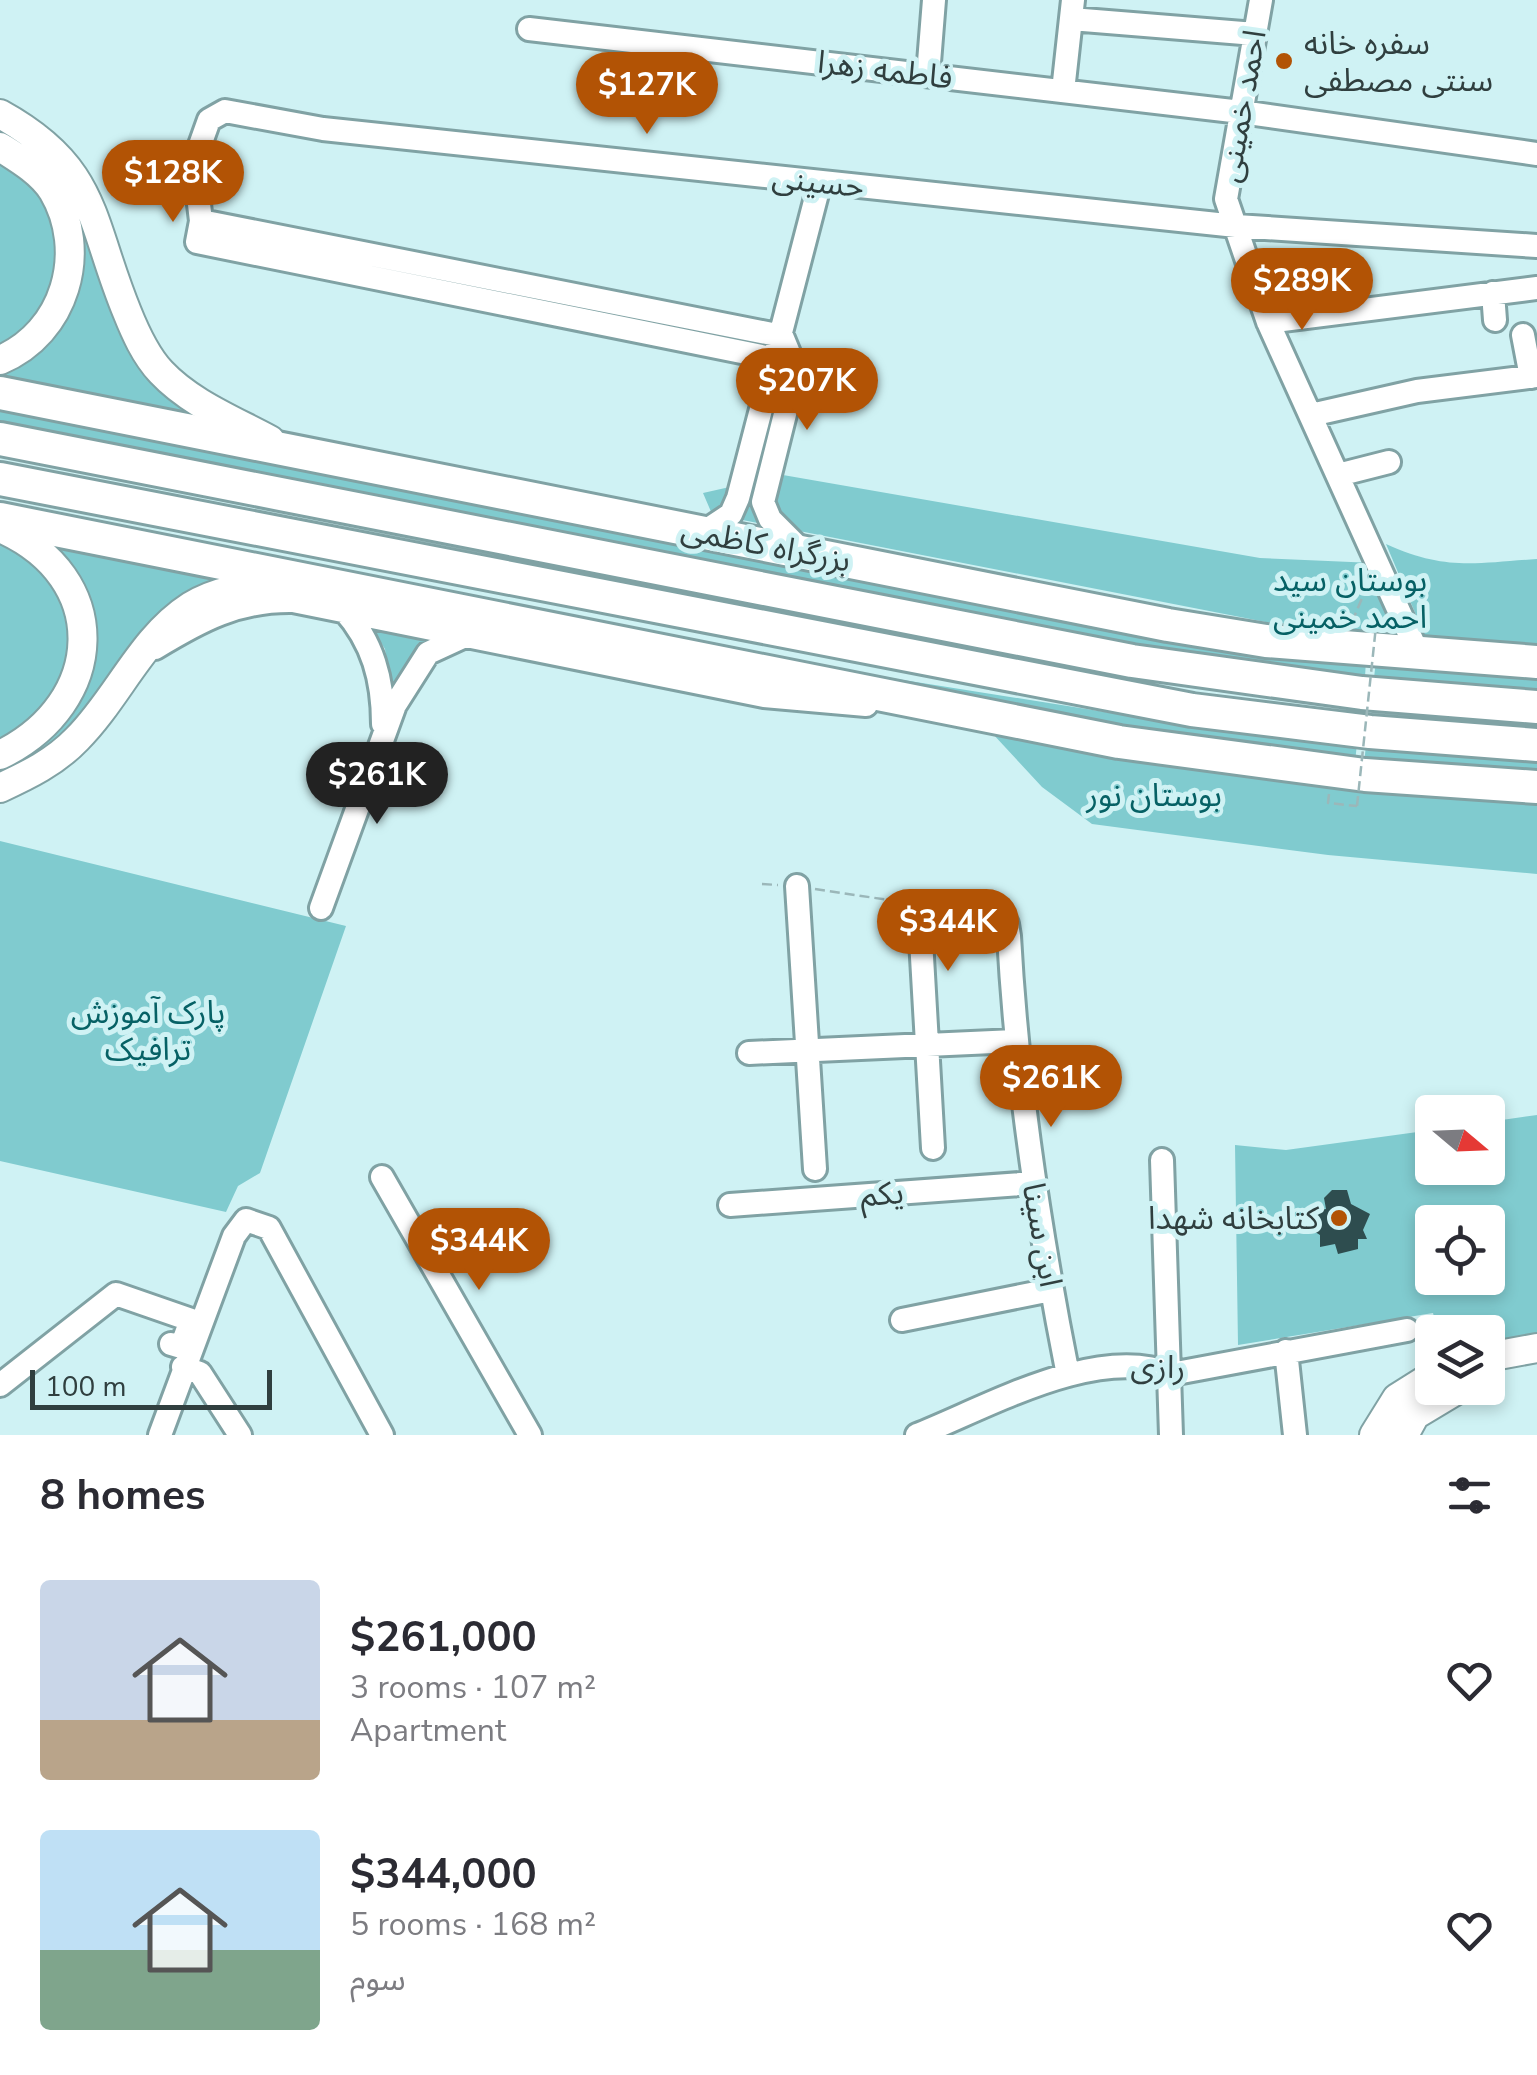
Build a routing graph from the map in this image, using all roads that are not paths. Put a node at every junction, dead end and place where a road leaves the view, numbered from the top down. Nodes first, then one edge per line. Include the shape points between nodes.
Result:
1 (934, 0) edge
2 (1260, 0) edge
3 (1072, 9) edge
4 (529, 29) dead end
5 (1255, 34) junction
6 (928, 75) junction
7 (1063, 91) junction
8 (1241, 112) junction
9 (0, 114) edge
10 (0, 146) edge
11 (1537, 154) edge
12 (820, 182) junction
13 (201, 220) junction
14 (1236, 226) junction
15 (1537, 246) edge
16 (1537, 288) edge
17 (1492, 294) junction
18 (1495, 320) dead end
19 (1268, 322) junction
20 (1523, 335) dead end
21 (782, 336) junction
22 (0, 360) edge
23 (776, 360) junction
24 (1534, 376) edge
25 (0, 393) edge
26 (1311, 414) junction
27 (0, 438) edge
28 (290, 450) junction
29 (1389, 462) dead end
30 (1338, 475) junction
31 (0, 479) edge
32 (0, 519) edge
33 (0, 528) edge
34 (704, 532) junction
35 (802, 552) junction
36 (310, 580) junction
37 (343, 608) junction
38 (467, 635) junction
39 (631, 642) junction
40 (1418, 653) junction
41 (139, 658) junction
42 (1537, 662) edge
43 (998, 674) junction
44 (1537, 707) edge
45 (996, 718) junction
46 (383, 728) junction
47 (1537, 744) edge
48 (0, 754) edge
49 (1537, 787) edge
50 (0, 788) edge
51 (797, 886) road end
52 (919, 904) road end
53 (321, 908) dead end
54 (997, 917) road end
55 (1015, 1041) junction
56 (924, 1045) junction
57 (809, 1048) junction
58 (748, 1053) dead end
59 (933, 1148) dead end
60 (1162, 1160) dead end
61 (815, 1169) dead end
62 (382, 1177) dead end
63 (1034, 1183) junction
64 (730, 1205) dead end
65 (1051, 1290) junction
66 (902, 1320) dead end
67 (1407, 1330) dead end
68 (171, 1344) dead end
69 (1537, 1348) edge
70 (1286, 1352) junction
71 (1505, 1355) edge
72 (1537, 1366) edge
73 (183, 1367) junction
74 (1505, 1373) edge
75 (1171, 1374) junction
76 (1068, 1375) junction
77 (0, 1385) edge
78 (1415, 1387) edge
79 (1431, 1405) edge
80 (160, 1435) edge
81 (240, 1435) edge
82 (382, 1435) edge
83 (530, 1435) edge
84 (917, 1435) edge
85 (1171, 1435) edge
86 (1294, 1435) edge
87 (1374, 1435) edge
88 (1404, 1435) edge

1 - 6 street
2 - 5 street, احمد خمینی
3 - 5 street
3 - 7 street
4 - 6 street, فاطمه زهرا
5 - 8 street, احمد خمینی
6 - 7 street, فاطمه زهرا
7 - 8 street, فاطمه زهرا
8 - 11 street, فاطمه زهرا
8 - 14 street, احمد خمینی via 1226,199
9 - 28 main road via 38,136 72,170 136,335 159,370 204,406
10 - 22 main road via 51,188 69,231 70,260 55,314 36,338
12 - 13 street, حسینی via 323,129 225,111 209,120 194,162
12 - 14 street, حسینی
12 - 21 street
13 - 21 street
13 - 23 street via 198,242
14 - 15 street, حسینی
14 - 19 street, احمد خمینی
16 - 17 street
17 - 18 street
17 - 19 street
19 - 26 street, احمد خمینی
20 - 24 street
21 - 23 street
21 - 35 street via 796,370 764,502 770,519
23 - 34 street via 738,498 731,514
24 - 26 street
25 - 28 highway, بزرگراه کاظمی
26 - 30 street, احمد خمینی
27 - 44 highway, بزرگراه کاظمی via 1132,661 1362,693
28 - 34 highway, بزرگراه کاظمی
29 - 30 street
30 - 40 street, احمد خمینی
31 - 43 highway
32 - 36 highway
33 - 48 main road via 41,549 72,588 83,652 72,691 53,720
34 - 35 highway, بزرگراه کاظمی
35 - 40 highway, بزرگراه کاظمی via 1266,641
36 - 39 highway
36 - 41 main road via 211,596 170,622
37 - 38 street
37 - 41 street via 258,600 222,609
37 - 46 street via 370,648
38 - 45 street via 764,696
38 - 46 street via 428,653
39 - 43 highway via 777,653 914,674
39 - 45 highway
40 - 42 highway, بزرگراه کاظمی
41 - 50 main road via 78,738 50,763
43 - 47 highway via 1192,710
45 - 49 highway via 1331,772
46 - 53 street
51 - 57 street
52 - 56 street, یکم
54 - 55 street, ابن سینا via 1010,936
55 - 56 street
55 - 63 street, ابن سینا
56 - 57 street
56 - 59 street, یکم
57 - 58 street
57 - 61 street
60 - 75 street
62 - 83 street
63 - 64 street, یکم
63 - 65 street, ابن سینا
65 - 66 street
65 - 76 street, ابن سینا
67 - 70 street, رازی
68 - 77 street via 181,1347 191,1320 116,1294
69 - 71 main road
70 - 75 street, رازی
70 - 86 street
72 - 74 main road
73 - 80 street
73 - 81 street via 200,1373
73 - 82 street via 234,1236 246,1220 270,1228
75 - 76 street, رازی via 1126,1364
75 - 85 street
76 - 84 street, رازی
78 - 87 main road via 1397,1398
79 - 88 main road via 1414,1415

